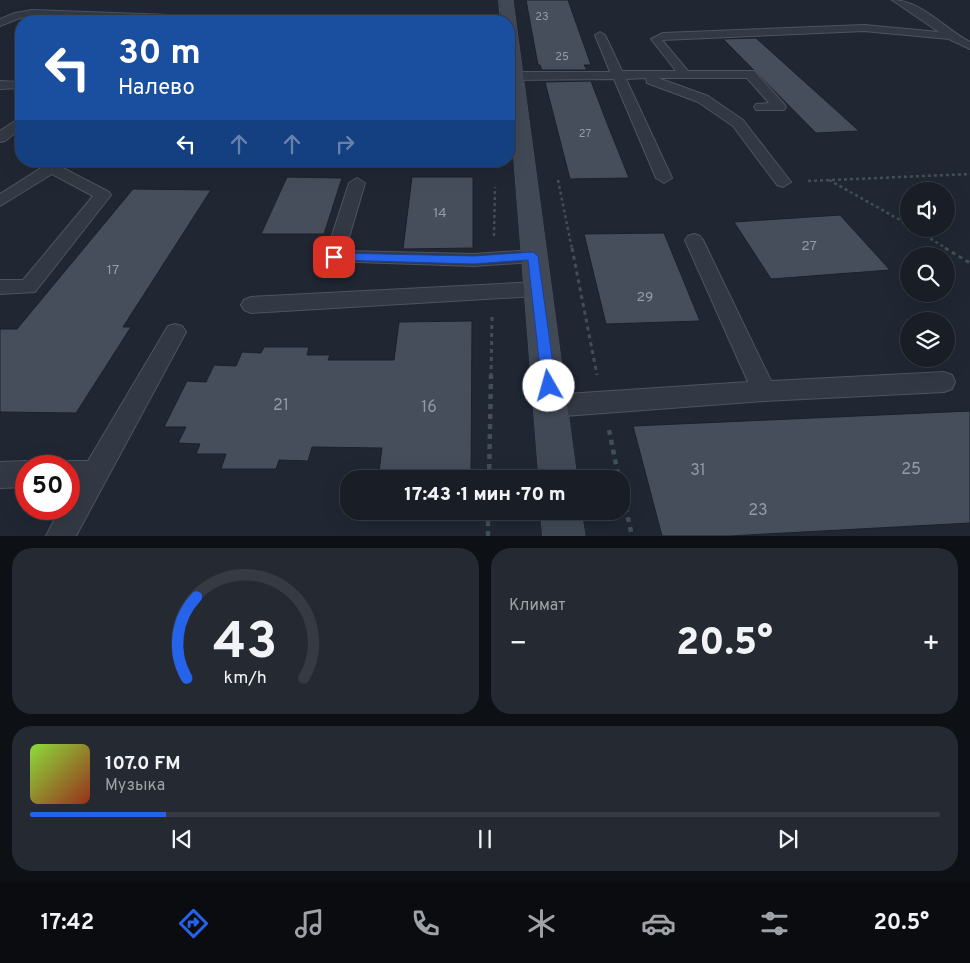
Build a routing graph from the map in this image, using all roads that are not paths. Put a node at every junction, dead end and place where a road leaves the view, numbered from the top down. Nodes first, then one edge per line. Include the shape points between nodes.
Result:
1 (506, 0) edge
2 (898, 0) edge
3 (18, 15) edge
4 (87, 15) edge
5 (507, 15) edge
6 (15, 16) edge
7 (0, 23) edge
8 (600, 35) dead end
9 (948, 36) junction
10 (970, 46) edge
11 (684, 74) junction
12 (618, 75) junction
13 (515, 76) edge
14 (0, 85) edge
15 (15, 85) edge
16 (761, 107) dead end
17 (15, 125) edge
18 (515, 126) edge
19 (0, 138) edge
20 (15, 138) edge
21 (52, 167) edge
22 (61, 167) edge
23 (664, 178) dead end
24 (357, 182) dead end
25 (783, 182) road end
26 (0, 201) edge
27 (694, 240) dead end
28 (533, 256) junction
29 (0, 287) edge
30 (537, 289) junction
31 (251, 306) dead end
32 (175, 332) dead end
33 (944, 382) dead end
34 (764, 390) junction
35 (551, 406) junction
36 (557, 470) edge
37 (15, 474) edge
38 (80, 474) edge
39 (95, 474) junction
40 (0, 475) edge
41 (562, 520) edge
42 (60, 536) edge
43 (564, 536) edge

1 - 5 main road
2 - 9 lane
3 - 4 lane
6 - 7 lane
8 - 12 lane
9 - 10 lane
9 - 11 lane via 864,28 663,36 656,39
11 - 12 lane
11 - 16 lane via 750,74 779,107
12 - 13 lane
12 - 23 lane
12 - 25 lane via 657,80 703,99 738,123
14 - 15 lane
17 - 19 lane
18 - 28 main road
19 - 20 lane
21 - 26 lane
22 - 29 lane via 103,195 28,287
24 - 28 lane via 334,257 474,260
27 - 34 lane
28 - 30 main road
30 - 31 lane
30 - 35 main road
32 - 39 lane
33 - 34 lane
34 - 35 lane
35 - 36 main road
37 - 40 lane
38 - 39 lane
39 - 42 lane
41 - 43 main road

